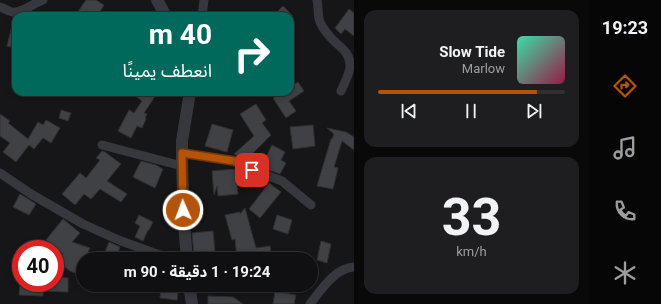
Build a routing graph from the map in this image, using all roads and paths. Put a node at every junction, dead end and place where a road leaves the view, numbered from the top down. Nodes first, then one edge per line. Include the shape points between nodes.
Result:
1 (43, 0) edge
2 (157, 0) edge
3 (204, 0) edge
4 (317, 0) edge
5 (0, 7) edge
6 (164, 12) edge
7 (202, 12) edge
8 (341, 91) dead end
9 (189, 96) edge
10 (102, 145) dead end
11 (182, 153) junction
12 (182, 166) junction
13 (0, 173) edge
14 (311, 205) dead end
15 (152, 252) edge
16 (186, 252) edge
17 (354, 267) edge
18 (190, 292) edge
19 (192, 304) edge
20 (310, 304) edge

1 - 5 street via 18,12
2 - 6 street
3 - 7 street
4 - 8 street via 320,22 349,56 350,69
9 - 11 street
10 - 12 street
11 - 12 street
11 - 14 street via 234,161 282,181
12 - 16 street
13 - 15 street via 82,224
17 - 20 street via 343,269 336,274
18 - 19 street

